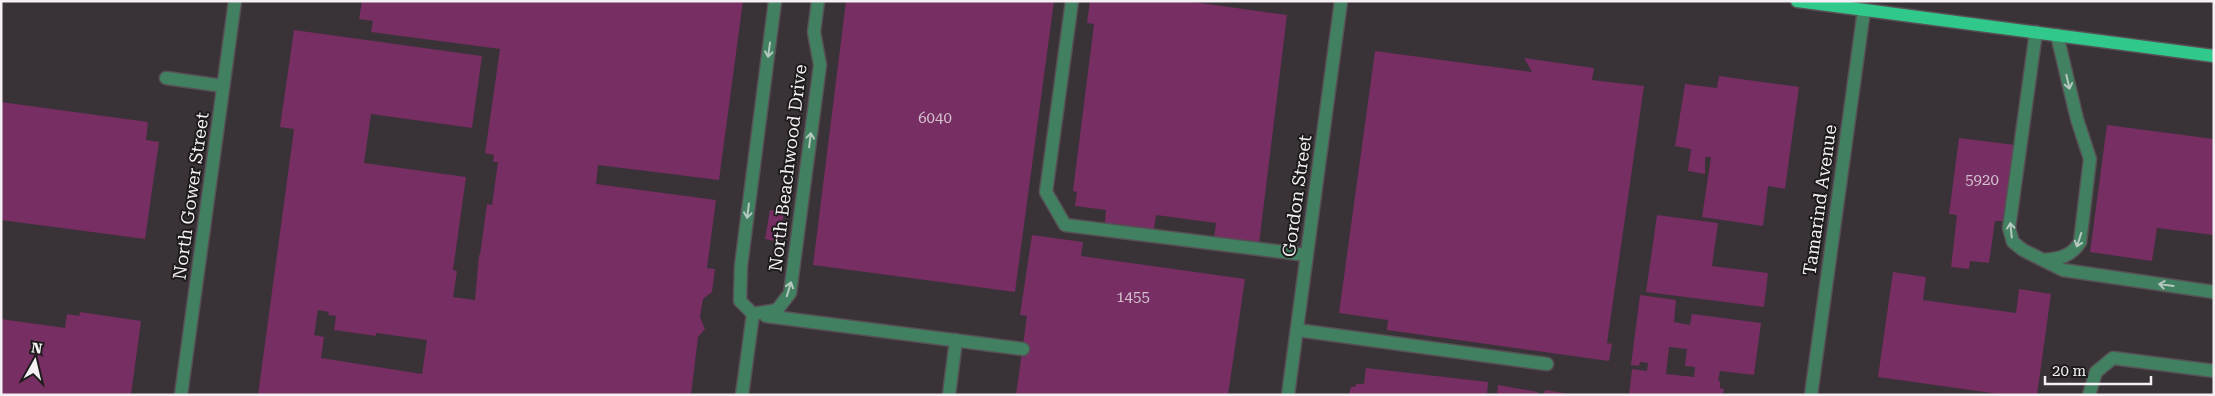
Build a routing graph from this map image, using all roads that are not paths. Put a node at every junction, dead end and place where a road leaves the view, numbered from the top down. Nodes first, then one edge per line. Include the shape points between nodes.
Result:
1 (234, 1) edge
2 (775, 1) edge
3 (818, 1) edge
4 (1072, 1) edge
5 (1341, 1) edge
6 (1797, 1) edge
7 (1864, 10) junction
8 (2036, 32) junction
9 (2057, 35) junction
10 (2214, 56) edge
11 (166, 78) dead end
12 (223, 86) junction
13 (1307, 255) junction
14 (2044, 260) junction
15 (2214, 292) edge
16 (753, 314) junction
17 (1297, 330) junction
18 (956, 340) junction
19 (1023, 349) dead end
20 (1547, 364) dead end
21 (2214, 371) edge
22 (181, 395) edge
23 (742, 395) edge
24 (949, 395) edge
25 (1288, 395) edge
26 (1811, 395) edge
27 (2089, 395) edge

1 - 12 street, North Gower Street
2 -> 16 street, North Beachwood Drive via 741,266 740,302
16 -> 3 street, North Beachwood Drive via 777,310 790,293 820,65 814,32
4 - 13 street via 1046,192 1065,225
5 - 13 street, Gordon Street
6 - 7 main road
7 - 8 main road
7 - 26 street, Tamarind Avenue
8 - 9 main road
14 -> 8 street via 2013,242 2009,228
9 - 10 main road
9 -> 14 street via 2090,159 2090,174 2080,242 2068,255
11 - 12 street
12 - 22 street, North Gower Street
13 - 17 street, Gordon Street
15 -> 14 street via 2063,270
16 - 18 street
16 - 23 street
17 - 20 street
17 - 25 street, Gordon Street
18 - 19 street
18 - 24 street
21 - 27 street via 2113,358 2096,372

